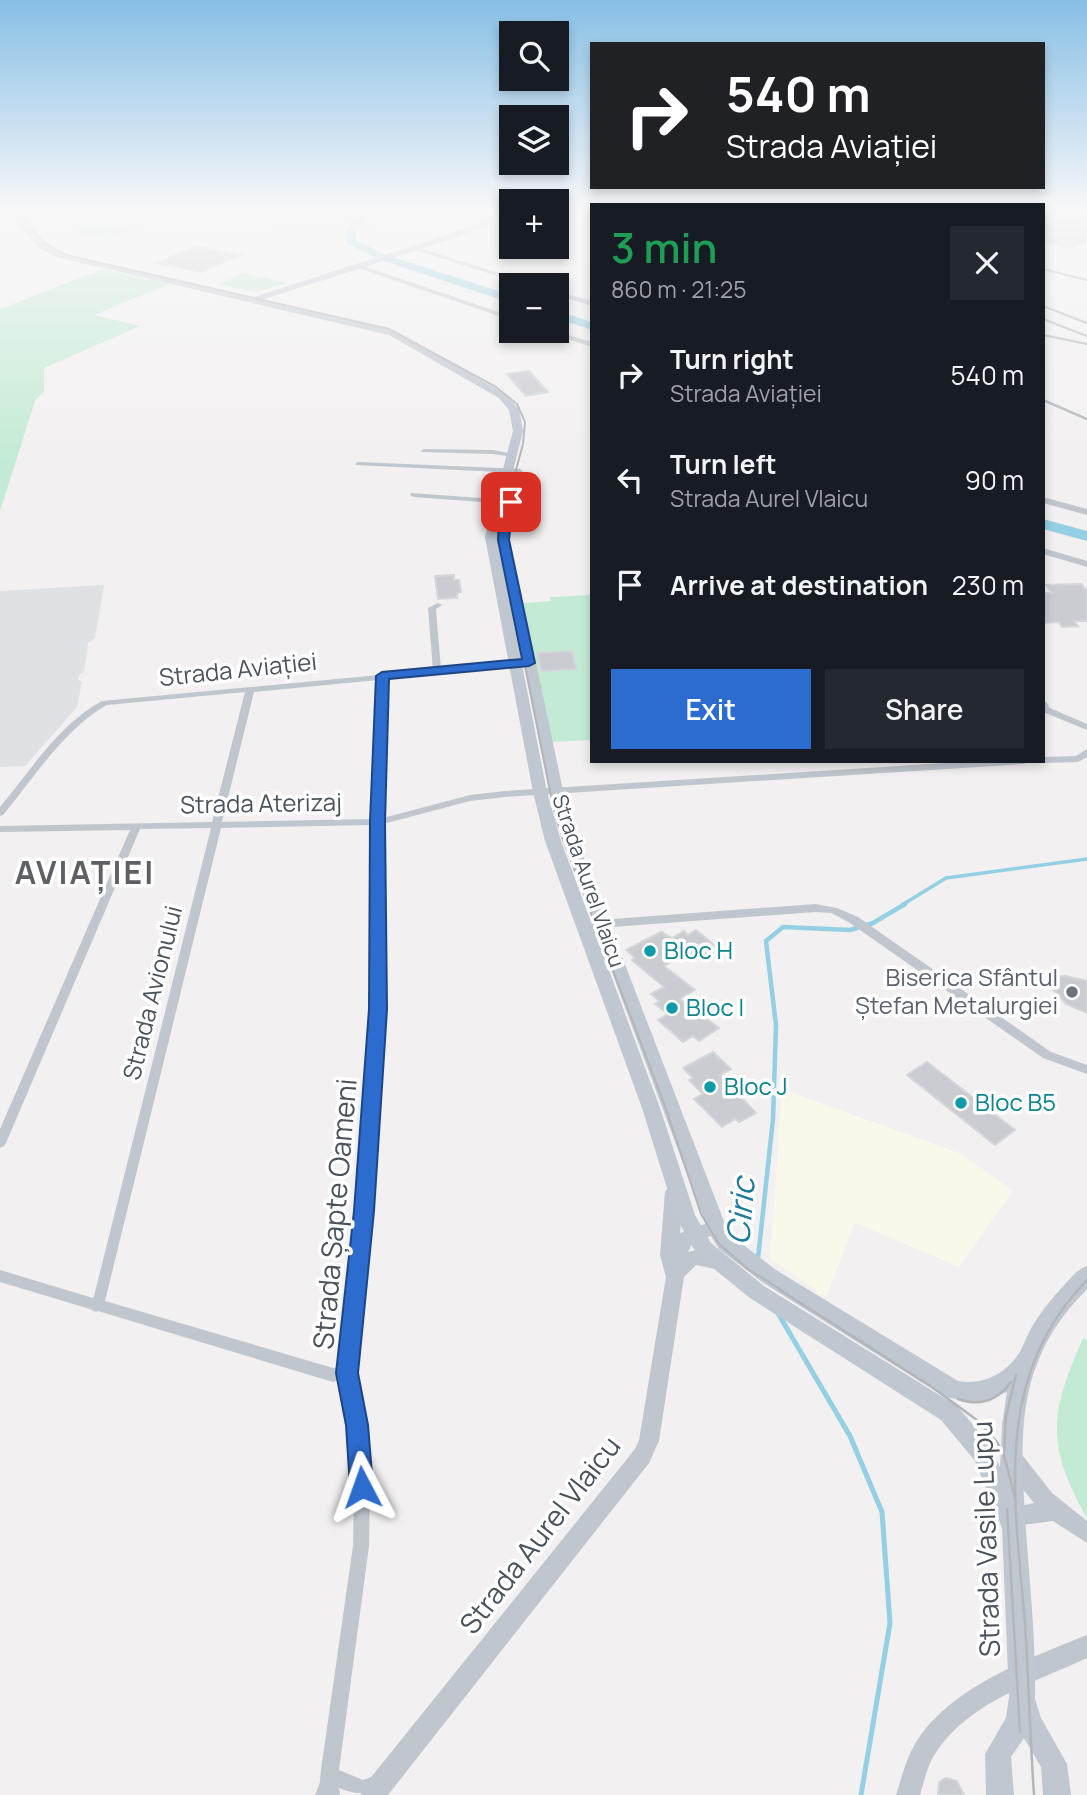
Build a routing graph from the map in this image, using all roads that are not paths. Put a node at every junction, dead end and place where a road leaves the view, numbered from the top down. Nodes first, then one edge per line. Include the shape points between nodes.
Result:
1 (232, 294) edge
2 (233, 294) edge
3 (271, 294) edge
4 (439, 294) edge
5 (569, 297) edge
6 (255, 299) junction
7 (590, 303) edge
8 (499, 314) edge
9 (569, 338) edge
10 (590, 344) edge
11 (424, 451) dead end
12 (514, 455) junction
13 (358, 464) dead end
14 (514, 471) junction
15 (414, 495) dead end
16 (509, 495) junction
17 (1045, 501) edge
18 (1087, 512) edge
19 (1045, 552) edge
20 (1087, 564) edge
21 (438, 605) dead end
22 (522, 663) junction
23 (437, 670) junction
24 (382, 676) junction
25 (250, 689) junction
26 (1045, 708) edge
27 (1087, 727) edge
28 (1087, 752) edge
29 (1045, 760) edge
30 (992, 763) edge
31 (548, 791) junction
32 (0, 813) edge
33 (378, 822) junction
34 (215, 827) junction
35 (136, 828) junction
36 (0, 829) edge
37 (593, 924) junction
38 (1087, 1070) edge
39 (0, 1143) edge
40 (674, 1182) junction
41 (716, 1227) junction
42 (695, 1234) junction
43 (718, 1262) junction
44 (1087, 1275) edge
45 (0, 1276) edge
46 (675, 1277) junction
47 (763, 1284) junction
48 (96, 1306) junction
49 (1028, 1359) junction
50 (347, 1373) junction
51 (1010, 1455) junction
52 (1054, 1511) junction
53 (1013, 1521) junction
54 (1087, 1533) edge
55 (1087, 1646) edge
56 (1022, 1687) junction
57 (379, 1787) edge
58 (329, 1789) edge
59 (908, 1795) edge
60 (1000, 1795) edge
61 (1057, 1795) edge

1 - 6 main road, Strada Aurel Vlaicu
2 - 6 main road, Strada Aurel Vlaicu
3 - 6 main road
4 - 8 street
5 - 7 street
6 - 12 main road, Strada Aurel Vlaicu via 384,330 489,388 507,400 518,418
6 - 14 main road, Strada Aurel Vlaicu via 398,330 504,389 519,402 529,421
9 - 10 street
11 - 12 street
12 - 14 main road, Strada Aurel Vlaicu
13 - 14 street
14 - 16 main road, Strada Aurel Vlaicu
15 - 16 street
16 - 22 main road, Strada Aurel Vlaicu via 504,540
17 - 18 street
19 - 20 street
21 - 23 street via 432,608
22 - 23 street, Strada Aviației
22 - 31 main road, Strada Aurel Vlaicu
23 - 24 street, Strada Aviației
24 - 25 street, Strada Aviației
24 - 33 street, Strada Șapte Oameni
25 - 32 street, Strada Aviației via 97,706
25 - 34 street, Strada Avionului
26 - 27 street
28 - 29 street via 1079,759
30 - 31 street, Strada Aterizaj
31 - 33 street, Strada Aterizaj via 470,798
31 - 37 main road, Strada Aurel Vlaicu via 553,841
33 - 34 street, Strada Aterizaj
33 - 50 street, Strada Șapte Oameni via 378,1009
34 - 35 street, Strada Aterizaj
34 - 48 street, Strada Avionului
35 - 36 street, Strada Aterizaj
35 - 39 street
37 - 38 street via 833,910 854,920 1047,1055
37 - 40 main road, Strada Aurel Vlaicu
37 - 41 main road, Strada Aurel Vlaicu
40 - 42 main road, Strada Aurel Vlaicu
40 - 46 street, Strada Aurel Vlaicu via 668,1255
41 - 42 street
41 - 47 main road, Strada Aurel Vlaicu
42 - 43 main road, Strada Aurel Vlaicu
42 - 46 street, Strada Aurel Vlaicu via 680,1248
43 - 46 street via 693,1256
43 - 47 main road, Strada Aurel Vlaicu
44 - 49 main road, Strada Vasile Lupu via 1051,1313
45 - 48 street
46 - 57 street, Strada Aurel Vlaicu via 651,1429 642,1456
47 - 49 main road, Strada Aurel Vlaicu via 953,1390 971,1395 995,1389
47 - 53 main road, Strada Aurel Vlaicu via 794,1318 949,1413 984,1454
48 - 50 street via 333,1375
49 - 51 main road, Strada Vasile Lupu via 1014,1404
50 - 58 street, Strada Șapte Oameni via 357,1425 361,1546
51 - 52 street
51 - 53 main road, Strada Vasile Lupu
52 - 53 street
52 - 54 street
53 - 56 main road, Strada Vasile Lupu
55 - 56 street
56 - 59 street via 952,1714 924,1749
56 - 60 main road, Strada Vasile Lupu via 1019,1722 998,1754
56 - 61 main road, Strada Vasile Lupu via 1029,1723 1054,1764
57 - 58 street

